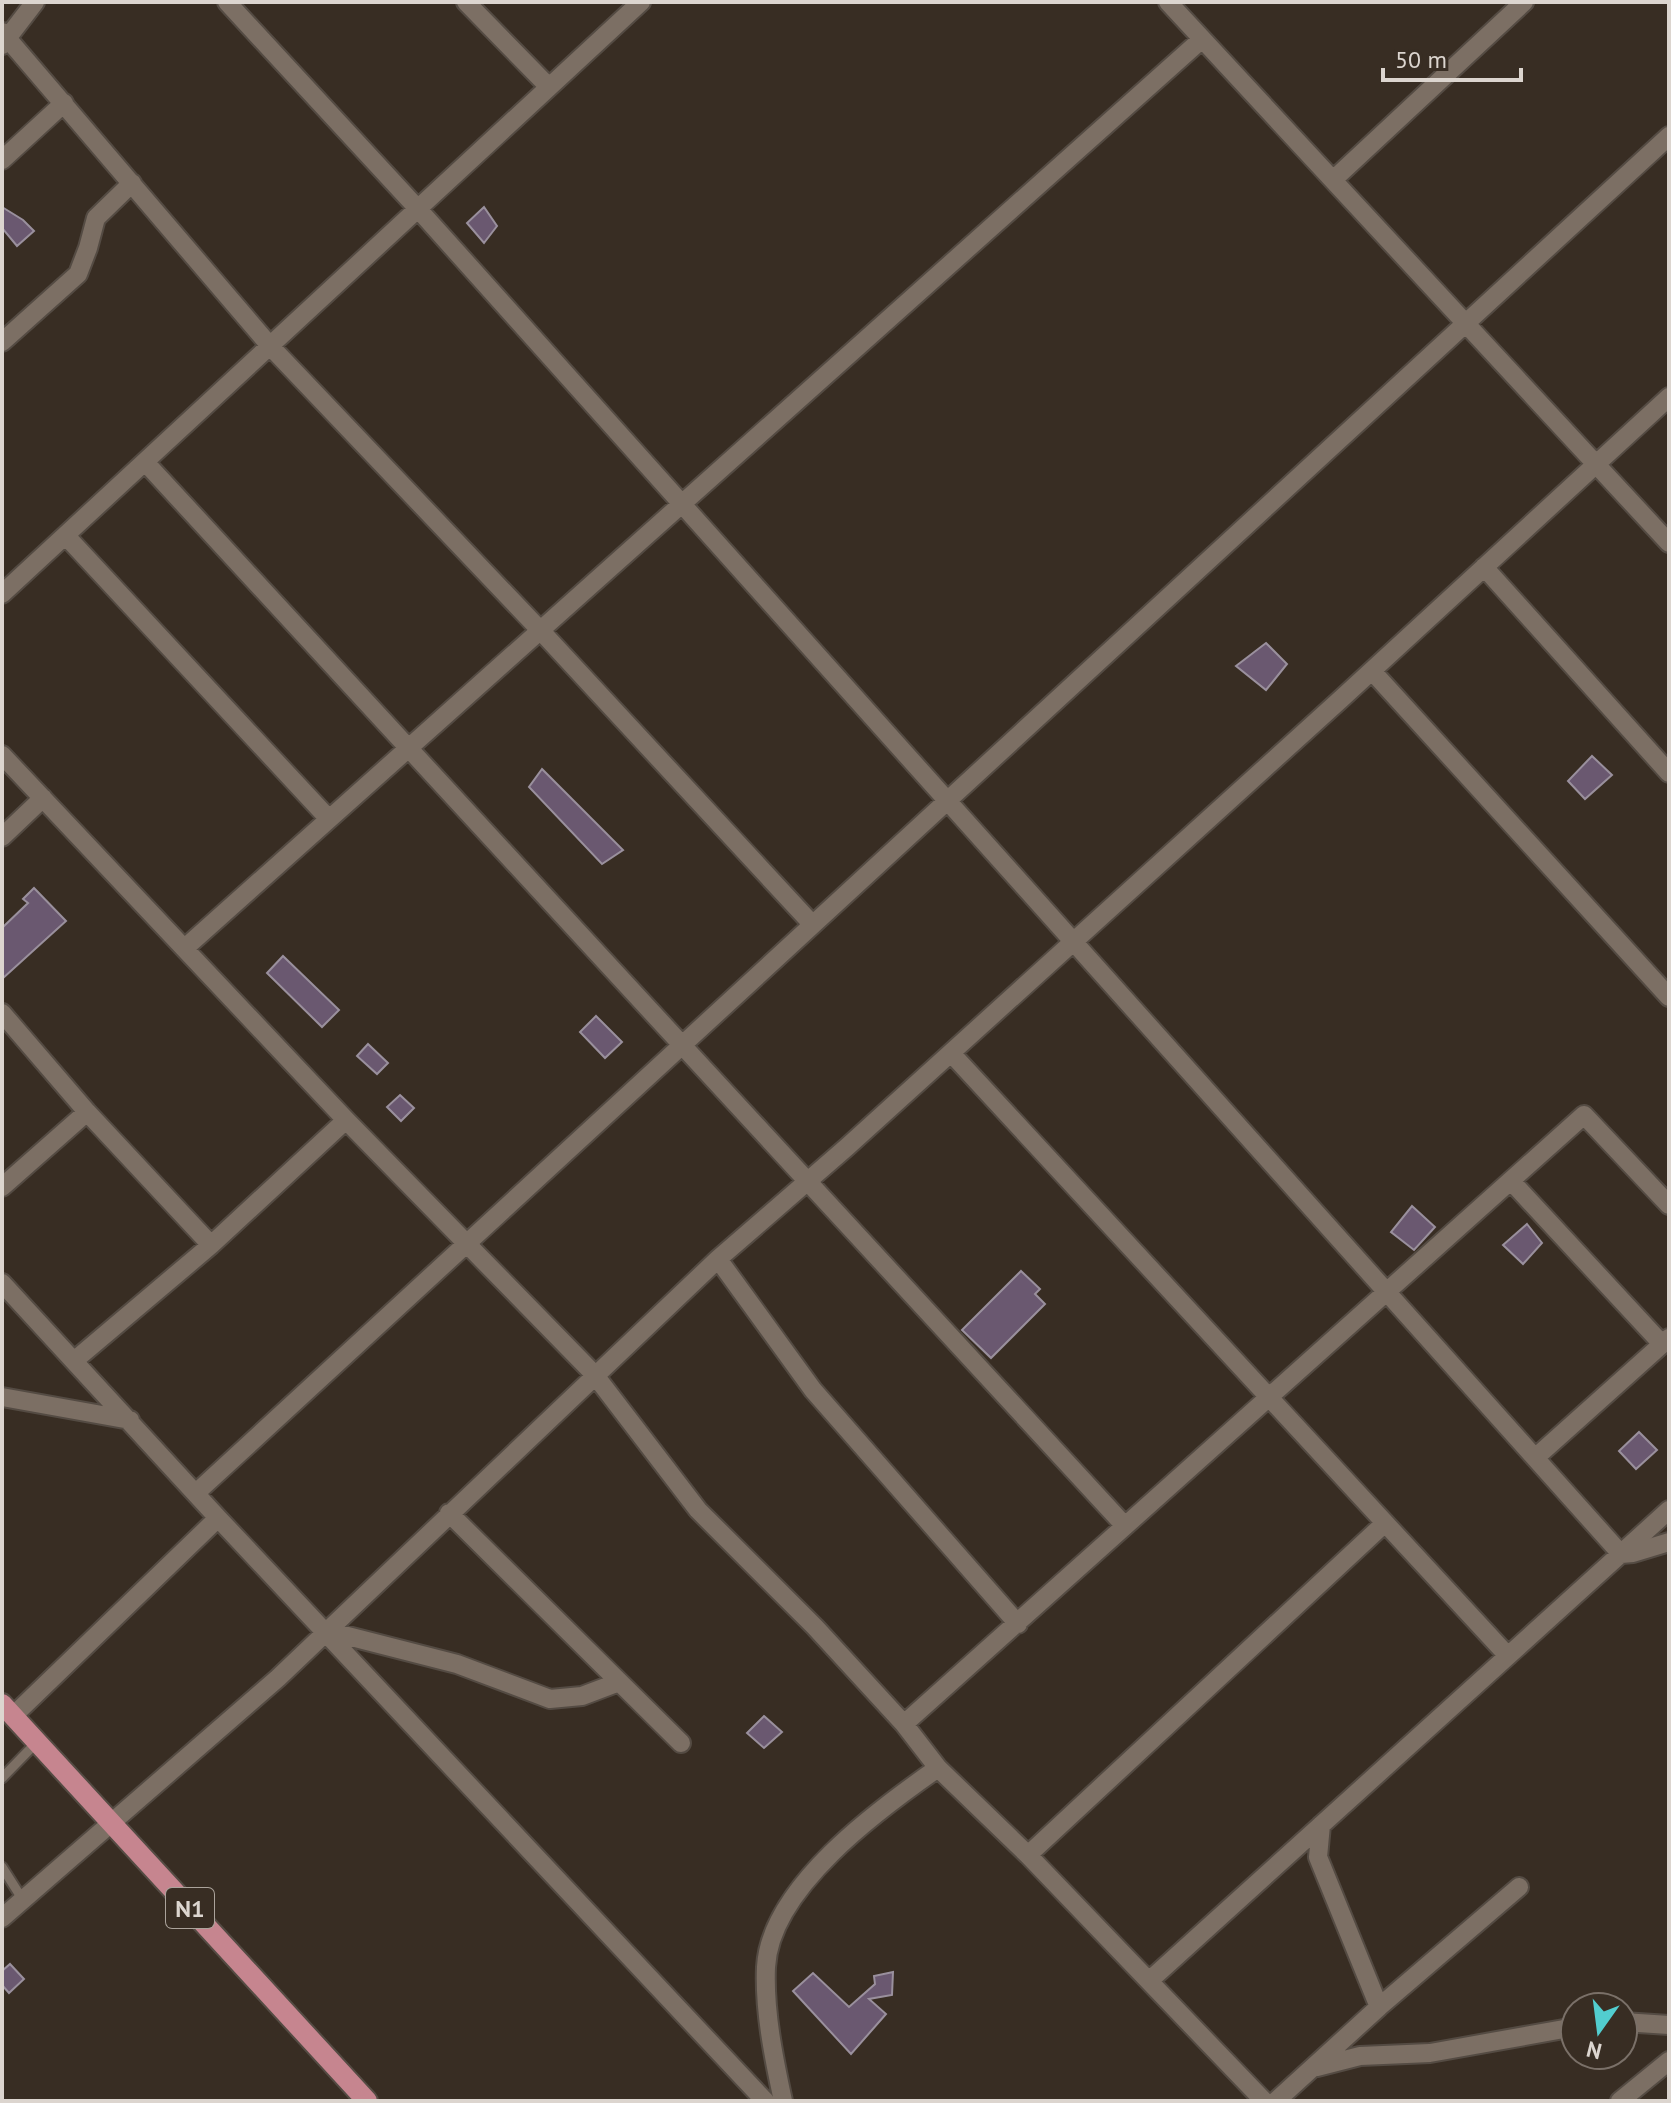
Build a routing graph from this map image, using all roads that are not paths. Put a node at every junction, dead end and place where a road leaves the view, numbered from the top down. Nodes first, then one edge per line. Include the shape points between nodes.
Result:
1 (35, 2) edge
2 (227, 2) edge
3 (466, 2) edge
4 (641, 2) edge
5 (1168, 2) edge
6 (1524, 2) edge
7 (4, 38) edge
8 (1202, 39) junction
9 (548, 86) junction
10 (64, 103) junction
11 (1669, 136) edge
12 (2, 160) edge
13 (1333, 180) junction
14 (132, 183) junction
15 (419, 210) junction
16 (1466, 323) junction
17 (2, 342) edge
18 (271, 347) junction
19 (1669, 397) edge
20 (146, 463) junction
21 (1596, 464) junction
22 (681, 505) junction
23 (66, 536) junction
24 (1669, 543) edge
25 (1484, 567) junction
26 (2, 594) edge
27 (540, 630) junction
28 (1372, 671) junction
29 (408, 748) junction
30 (2, 755) edge
31 (1669, 773) edge
32 (43, 798) junction
33 (946, 801) junction
34 (329, 819) junction
35 (2, 837) edge
36 (812, 924) junction
37 (1072, 943) junction
38 (186, 947) junction
39 (1669, 997) edge
40 (2, 1013) edge
41 (681, 1045) junction
42 (951, 1053) junction
43 (87, 1112) junction
44 (346, 1120) junction
45 (1511, 1181) junction
46 (808, 1182) junction
47 (2, 1187) edge
48 (1669, 1205) edge
49 (467, 1241) junction
50 (211, 1245) junction
51 (718, 1259) junction
52 (2, 1283) edge
53 (1386, 1292) junction
54 (1665, 1341) edge
55 (75, 1360) junction
56 (594, 1374) junction
57 (2, 1397) edge
58 (1269, 1397) junction
59 (130, 1420) junction
60 (1535, 1458) junction
61 (197, 1492) junction
62 (1669, 1510) edge
63 (449, 1513) junction
64 (218, 1518) junction
65 (1385, 1523) junction
66 (1125, 1526) junction
67 (1669, 1542) edge
68 (1621, 1554) junction
69 (1018, 1624) junction
70 (326, 1630) junction
71 (1508, 1656) junction
72 (619, 1682) junction
73 (7, 1710) edge
74 (904, 1724) junction
75 (37, 1742) junction
76 (681, 1743) dead end
77 (938, 1768) junction
78 (2, 1778) edge
79 (111, 1823) junction
80 (1321, 1825) junction
81 (1028, 1855) junction
82 (2, 1867) edge
83 (1519, 1887) dead end
84 (23, 1900) junction
85 (2, 1918) edge
86 (1149, 1981) junction
87 (1379, 2007) junction
88 (1639, 2023) edge
89 (1669, 2025) edge
90 (1559, 2030) edge
91 (1669, 2061) edge
92 (1312, 2068) junction
93 (367, 2101) edge
94 (765, 2101) edge
95 (783, 2101) edge
96 (1264, 2101) edge
97 (1276, 2101) edge
98 (1620, 2101) edge

1 - 7 street
2 - 15 street
3 - 9 street
4 - 9 street
5 - 8 street
6 - 13 street
7 - 10 street
8 - 13 street
8 - 22 street
9 - 15 street
10 - 12 street
10 - 14 street
11 - 16 street
13 - 16 street
14 - 17 street via 96,218 78,274
14 - 18 street
15 - 18 street
15 - 22 street
16 - 21 street
16 - 33 street
18 - 20 street
18 - 27 street
19 - 21 street
20 - 23 street
20 - 29 street
21 - 24 street
21 - 25 street
22 - 27 street
22 - 33 street
23 - 26 street
23 - 34 street
25 - 28 street
25 - 31 street
27 - 29 street
27 - 36 street
28 - 37 street
28 - 39 street
29 - 34 street
29 - 41 street
30 - 32 street
32 - 35 street
32 - 38 street
33 - 36 street
33 - 37 street
34 - 38 street
36 - 41 street
37 - 42 street
37 - 53 street
38 - 44 street
40 - 43 street
41 - 46 street
41 - 49 street
42 - 46 street
42 - 58 street
43 - 47 street
43 - 50 street
44 - 49 street
44 - 50 street
45 - 48 street via 1584,1115
45 - 53 street
45 - 54 street
46 - 51 street
46 - 66 street
49 - 56 street
49 - 61 street
50 - 55 street
51 - 56 street
51 - 69 street via 813,1390
52 - 55 street
53 - 58 street
53 - 60 street
54 - 60 street
55 - 59 street
56 - 63 street
56 - 74 street via 698,1510
57 - 59 street
58 - 65 street
58 - 66 street
59 - 61 street
60 - 68 street
61 - 64 street
62 - 68 street
63 - 70 street
63 - 72 street
64 - 70 street
64 - 73 street
65 - 71 street
65 - 81 street
66 - 69 street
67 - 68 street
68 - 71 street
69 - 74 street
70 - 72 street via 457,1664 550,1699 582,1696
70 - 79 street
70 - 94 street
71 - 80 street
72 - 76 street
73 - 75 main road, N1
74 - 77 street
75 - 78 lane
75 - 79 main road, N1
77 - 81 street
77 - 95 street via 825,1857 785,1911 766,1965
79 - 84 street
79 - 93 main road, N1
80 - 86 street
80 - 87 street via 1318,1857
81 - 86 street
82 - 84 lane
83 - 87 street
84 - 85 street
86 - 96 street
87 - 92 street
88 - 89 street
90 - 92 street via 1430,2053 1360,2056
91 - 98 street
92 - 97 street

